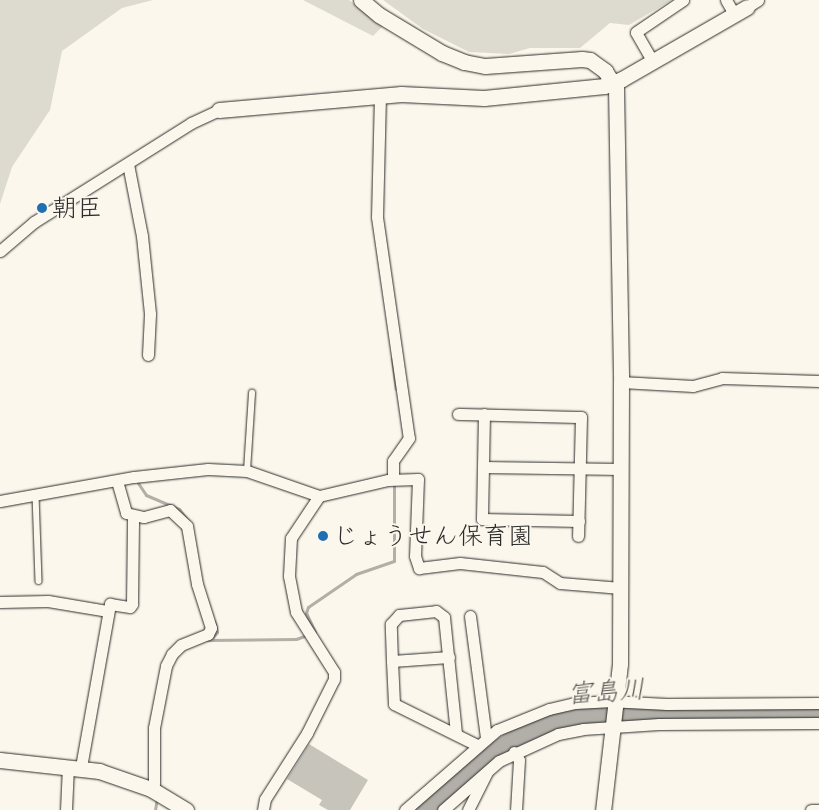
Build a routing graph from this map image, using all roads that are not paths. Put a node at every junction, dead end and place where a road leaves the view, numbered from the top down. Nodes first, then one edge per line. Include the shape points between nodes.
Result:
1 (361, 0) edge
2 (683, 0) edge
3 (726, 0) edge
4 (746, 7) edge
5 (653, 62) junction
6 (614, 83) junction
7 (380, 96) junction
8 (219, 110) joint
9 (128, 164) junction
10 (0, 251) edge
11 (148, 355) dead end
12 (819, 381) edge
13 (621, 382) junction
14 (252, 393) dead end
15 (458, 414) dead end
16 (484, 414) junction
17 (483, 467) junction
18 (582, 468) junction
19 (621, 469) junction
20 (247, 471) junction
21 (393, 479) junction
22 (117, 481) junction
23 (36, 495) junction
24 (319, 496) junction
25 (0, 501) edge
26 (133, 517) junction
27 (579, 521) junction
28 (578, 536) dead end
29 (39, 581) dead end
30 (621, 588) junction
31 (0, 602) edge
32 (108, 611) junction
33 (470, 616) dead end
34 (449, 657) junction
35 (392, 661) junction
36 (617, 703) junction
37 (819, 703) edge
38 (819, 723) edge
39 (614, 727) junction
40 (456, 733) junction
41 (481, 742) junction
42 (514, 752) junction
43 (0, 760) edge
44 (74, 767) junction
45 (487, 770) junction
46 (151, 789) junction
47 (66, 810) edge
48 (186, 810) edge
49 (263, 810) edge
50 (405, 810) edge
51 (443, 810) edge
52 (468, 810) edge
53 (516, 810) edge
54 (602, 810) edge
55 (811, 810) edge
56 (819, 810) edge

1 - 6 street via 379,15 442,53 464,62 485,66 582,59 596,64
2 - 5 street via 636,32
3 - 4 street
4 - 5 street
5 - 6 street
6 - 7 street via 583,90 484,98
6 - 13 street
7 - 8 street
7 - 21 street via 377,217 409,438 393,461
8 - 9 street via 192,123
9 - 10 street via 34,222
9 - 11 street via 142,236 150,314
12 - 13 street via 722,378 693,386
13 - 19 street
14 - 20 lane
15 - 16 street
16 - 17 street
16 - 18 street via 582,417
17 - 18 street
17 - 27 street via 482,519
18 - 19 street
18 - 27 street
19 - 30 street
20 - 22 street via 208,469
20 - 24 street
21 - 24 street
21 - 30 street via 418,479 415,556 418,568 460,563 543,572 560,583
22 - 23 street
22 - 26 street via 122,506
23 - 25 street
23 - 29 lane
24 - 49 street via 291,538 288,561 296,612 334,672 334,679 307,733 265,799
26 - 32 street via 132,604 130,607 110,604
26 - 46 street via 170,510 179,515 187,526 197,584 211,632 181,645 166,666 154,728 154,783
27 - 28 street
30 - 36 street
31 - 32 street via 48,600
32 - 44 street
33 - 41 street
34 - 35 street
34 - 35 street via 444,617 436,611 399,615 391,624
34 - 40 street
35 - 40 street via 394,704 442,730
36 - 37 street
36 - 39 street
36 - 41 street via 575,703 549,709 505,726
38 - 39 street
39 - 42 street via 558,734
39 - 54 street
40 - 41 street
41 - 50 street
42 - 45 street
42 - 53 street via 519,760
43 - 44 street
44 - 46 street
44 - 47 street
45 - 51 street
45 - 52 street
46 - 48 street
55 - 56 street

